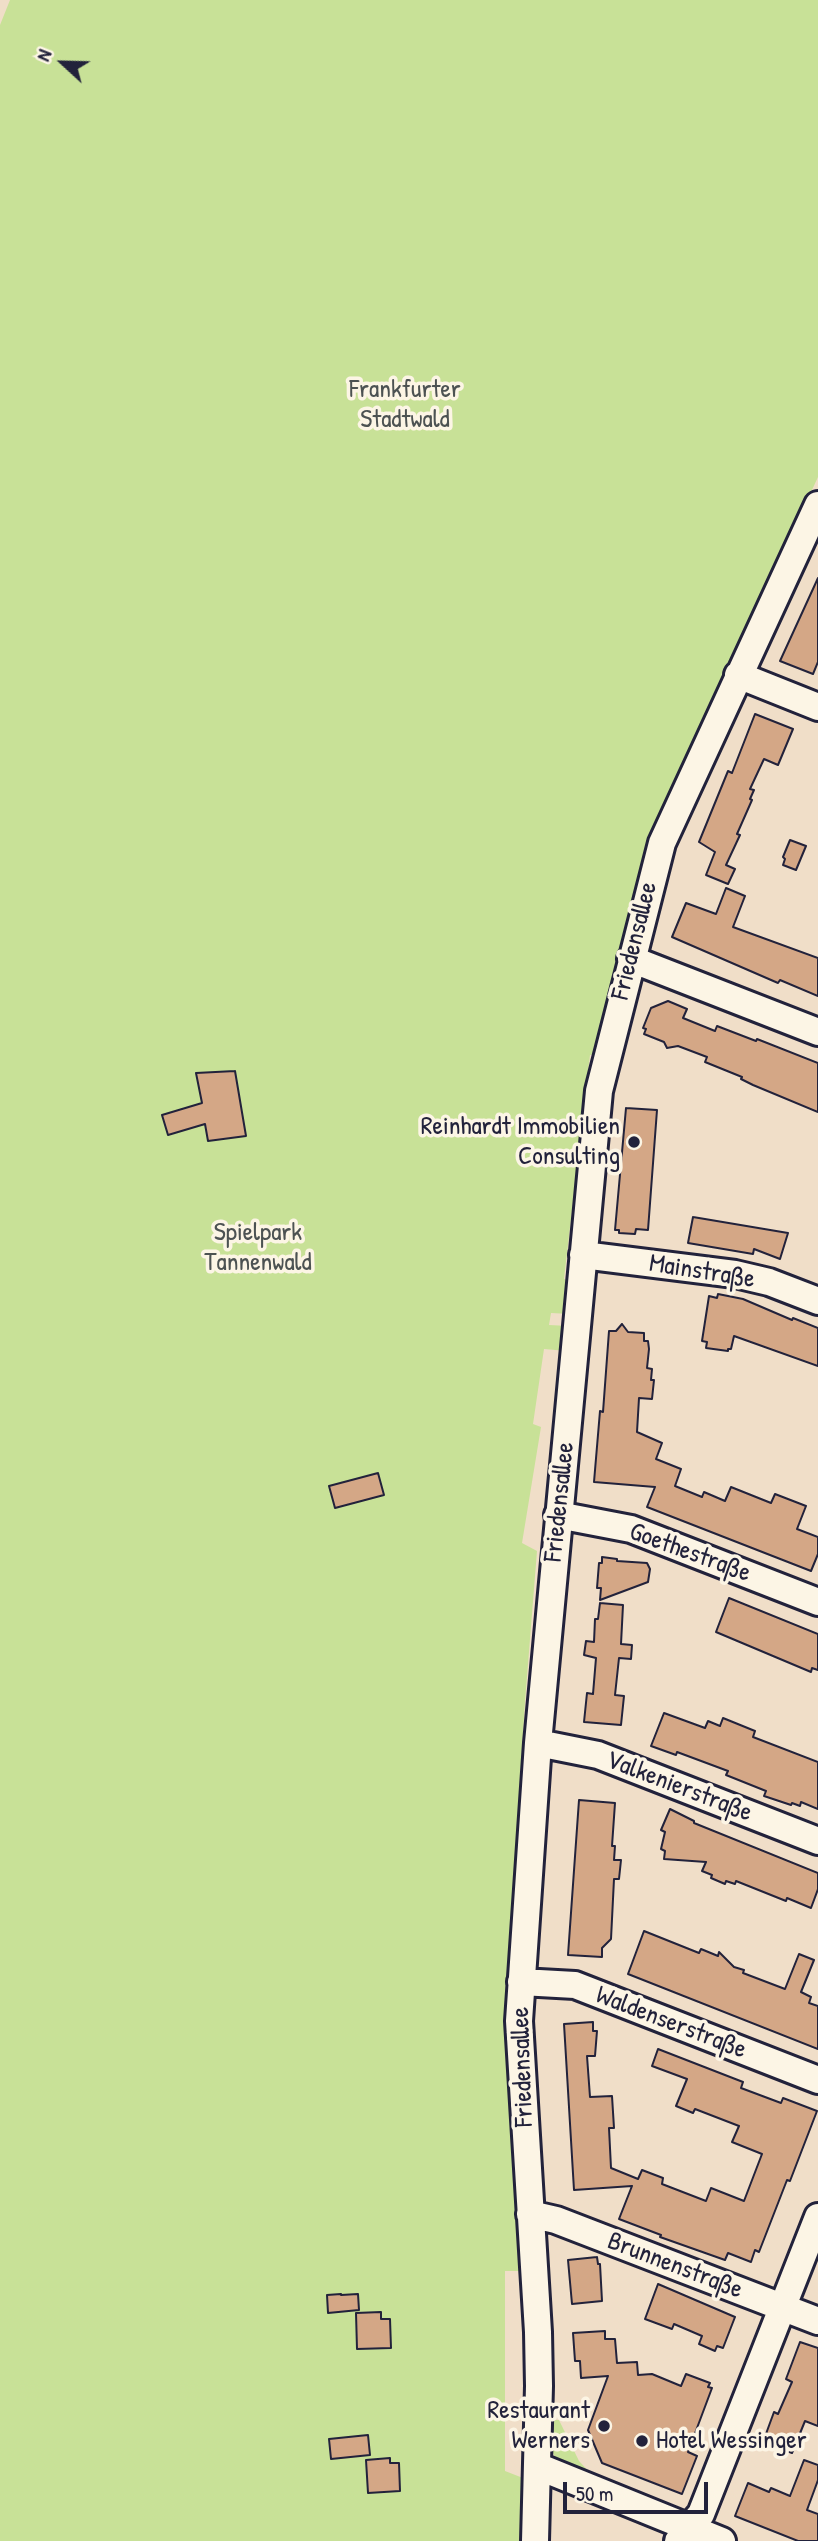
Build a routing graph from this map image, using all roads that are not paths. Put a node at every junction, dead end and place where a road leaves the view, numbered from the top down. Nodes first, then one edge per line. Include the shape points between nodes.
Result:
1 (818, 505) edge
2 (738, 675) junction
3 (818, 707) edge
4 (631, 959) junction
5 (818, 1032) edge
6 (583, 1255) junction
7 (818, 1301) edge
8 (558, 1516) junction
9 (818, 1602) edge
10 (538, 1743) junction
11 (818, 1841) edge
12 (521, 1982) junction
13 (818, 2080) edge
14 (530, 2214) junction
15 (818, 2217) edge
16 (783, 2308) junction
17 (818, 2321) edge
18 (537, 2466) junction
19 (683, 2535) edge
20 (535, 2541) edge
21 (722, 2541) edge

1 - 2 street, Friedensallee
2 - 3 street
2 - 4 street, Friedensallee via 662,843
4 - 5 street
4 - 6 street, Friedensallee via 599,1091
6 - 7 street, Mainstraße via 735,1274
6 - 8 street, Friedensallee
8 - 9 street, Goethestraße via 631,1530
8 - 10 street, Friedensallee
10 - 11 street, Valkenierstraße via 598,1755
10 - 12 street, Friedensallee
12 - 13 street, Waldenserstraße via 575,1985
12 - 14 street, Friedensallee via 519,2021
14 - 16 street, Brunnenstraße
14 - 18 street, Friedensallee via 539,2376
15 - 16 street
16 - 17 street, Brunnenstraße
16 - 19 street via 701,2514
18 - 19 street
18 - 20 street, Friedensallee
19 - 21 street

